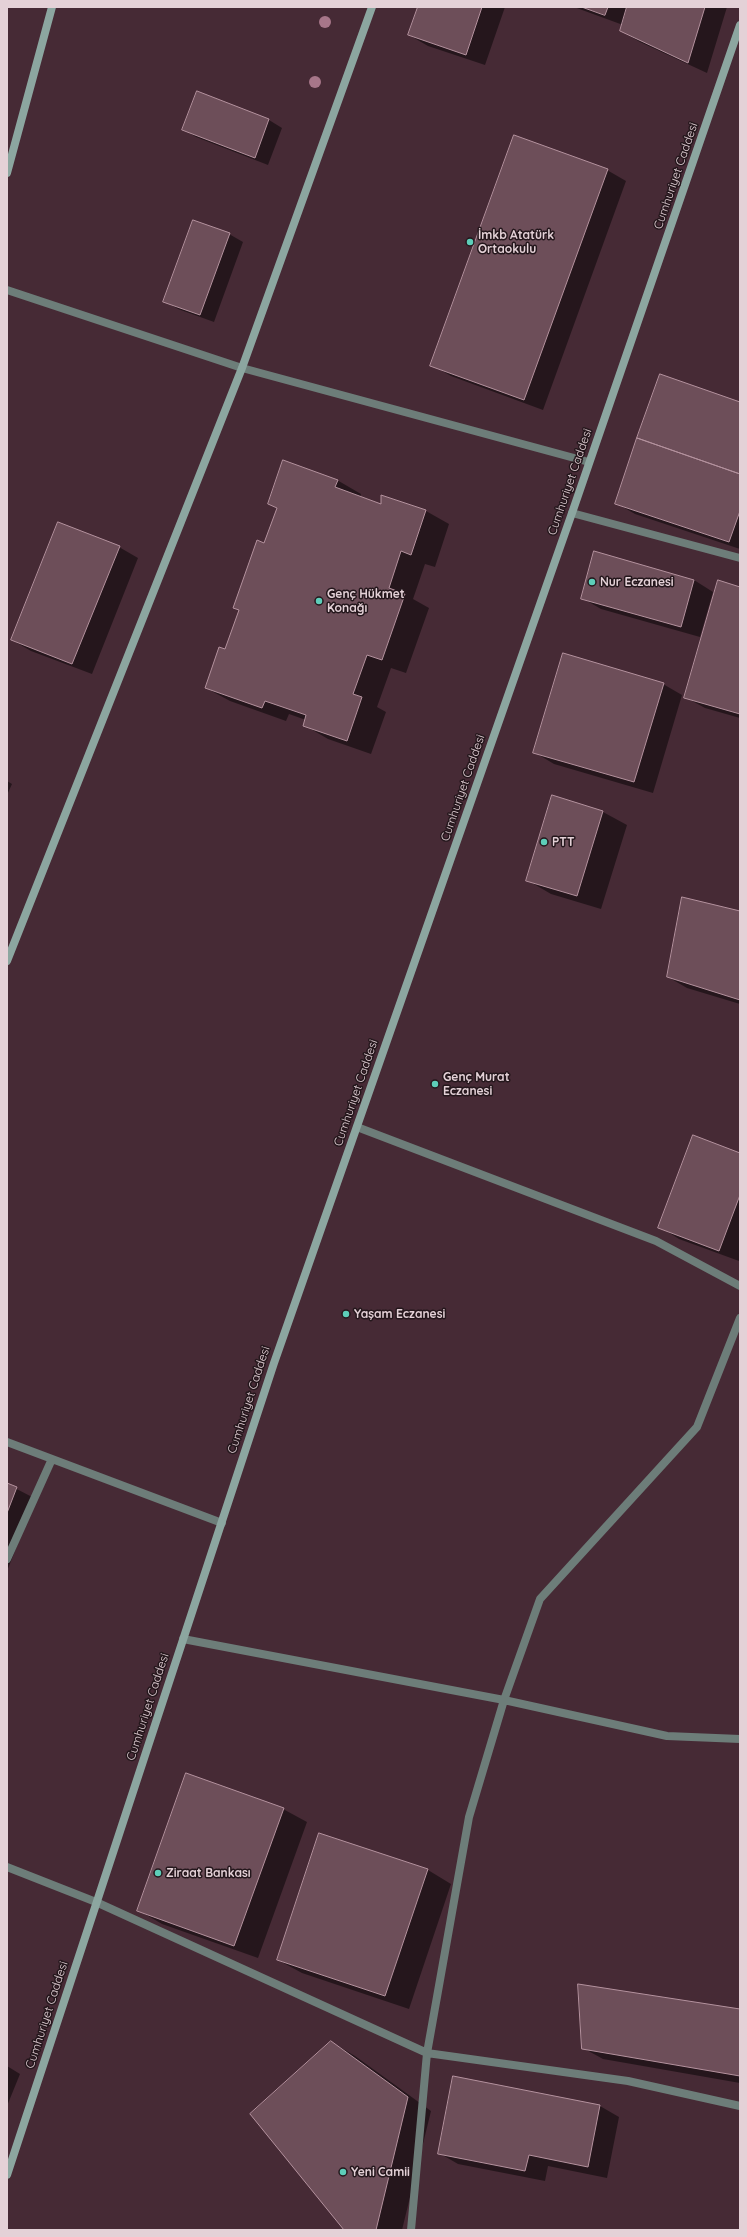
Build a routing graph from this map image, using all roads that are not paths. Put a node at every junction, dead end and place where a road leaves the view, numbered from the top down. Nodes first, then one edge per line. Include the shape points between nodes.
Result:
1 (52, 7) edge
2 (372, 7) edge
3 (740, 25) edge
4 (7, 173) edge
5 (7, 290) edge
6 (242, 368) junction
7 (589, 462) junction
8 (572, 513) junction
9 (740, 558) edge
10 (7, 961) edge
11 (357, 1126) junction
12 (740, 1286) edge
13 (740, 1318) edge
14 (7, 1442) edge
15 (52, 1460) junction
16 (222, 1524) junction
17 (7, 1559) edge
18 (183, 1639) junction
19 (504, 1700) junction
20 (740, 1739) edge
21 (7, 1867) edge
22 (96, 1902) junction
23 (427, 2053) junction
24 (740, 2106) edge
25 (7, 2174) edge
26 (411, 2230) edge

1 - 4 main road
2 - 6 main road
3 - 7 main road, Cumhuriyet Caddesi
5 - 6 street
6 - 7 street
6 - 10 main road
7 - 8 main road, Cumhuriyet Caddesi
8 - 9 street
8 - 11 main road, Cumhuriyet Caddesi
11 - 12 street via 656,1241
11 - 16 main road, Cumhuriyet Caddesi via 276,1356
13 - 19 street via 697,1427 540,1599
14 - 15 street
15 - 16 street
15 - 17 street
16 - 18 main road, Cumhuriyet Caddesi
18 - 19 street
18 - 22 main road, Cumhuriyet Caddesi
19 - 20 street via 667,1736
19 - 23 street via 469,1817
21 - 22 street
22 - 23 street
22 - 25 main road, Cumhuriyet Caddesi
23 - 24 street via 628,2081
23 - 26 street

